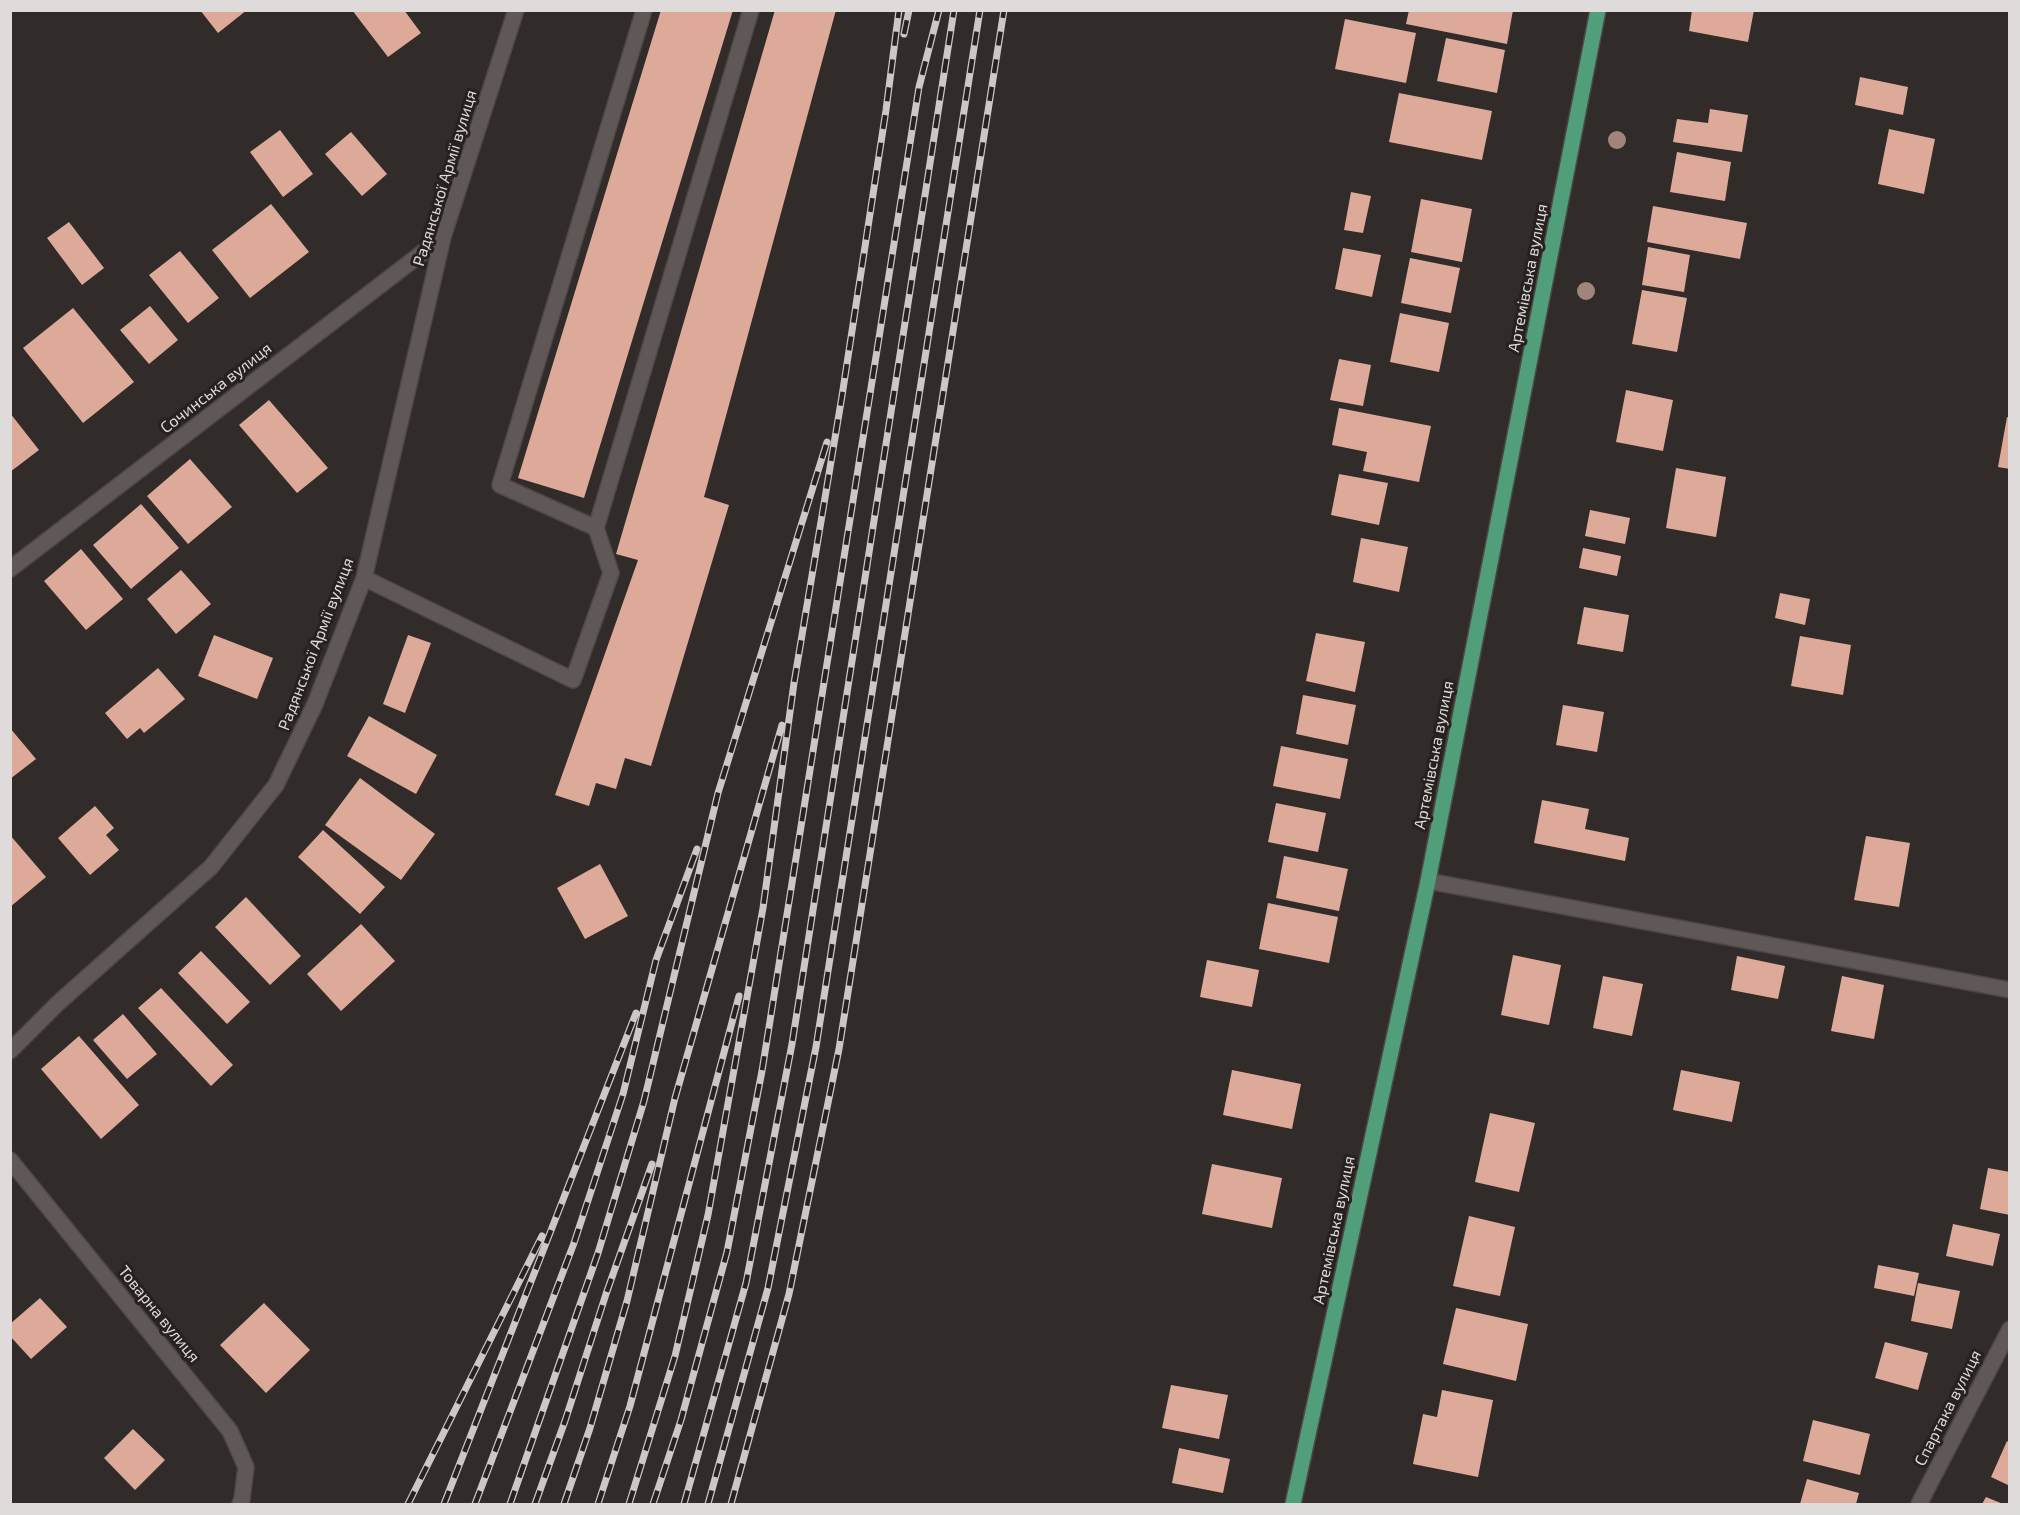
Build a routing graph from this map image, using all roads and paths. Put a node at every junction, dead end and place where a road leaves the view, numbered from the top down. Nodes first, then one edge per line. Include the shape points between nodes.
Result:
1 (516, 10) edge
2 (644, 10) edge
3 (751, 10) edge
4 (1598, 10) edge
5 (443, 237) junction
6 (596, 528) junction
7 (10, 569) edge
8 (364, 578) junction
9 (1428, 881) junction
10 (2010, 990) edge
11 (10, 1051) edge
12 (10, 1160) edge
13 (2010, 1329) edge
14 (240, 1504) edge
15 (1293, 1504) edge
16 (1919, 1504) edge

1 - 5 street, Радянської Армії вулиця
2 - 6 street via 500,485
3 - 6 street
4 - 9 main road, Артемівська вулиця
5 - 7 street, Сочинська вулиця
5 - 8 street, Радянської Армії вулиця
6 - 8 street via 611,573 573,680
8 - 11 street, Радянської Армії вулиця via 315,704 276,785 211,867
9 - 10 street
9 - 15 main road, Артемівська вулиця
12 - 14 street, Товарна вулиця via 230,1431 246,1467
13 - 16 street, Спартака вулиця

